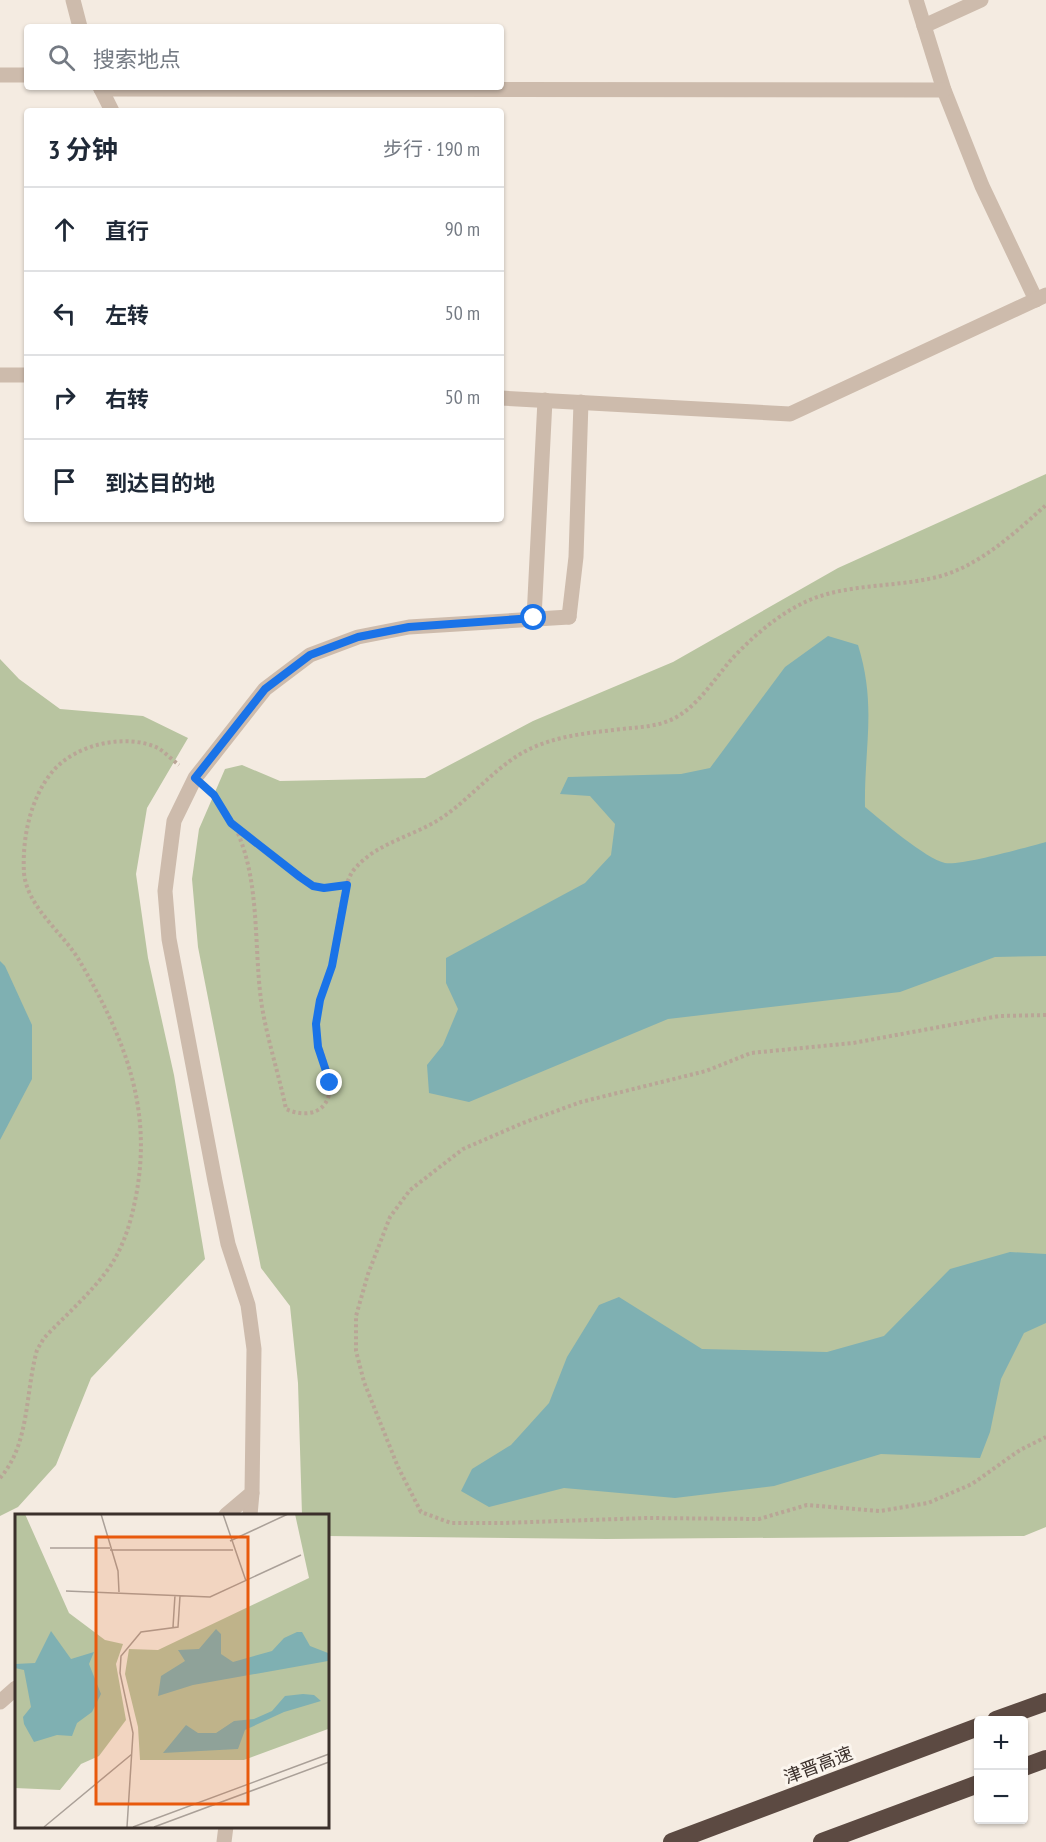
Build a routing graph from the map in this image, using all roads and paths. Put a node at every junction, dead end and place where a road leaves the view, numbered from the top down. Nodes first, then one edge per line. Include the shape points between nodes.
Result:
1 (73, 0) edge
2 (916, 0) edge
3 (981, 0) edge
4 (79, 24) edge
5 (924, 26) junction
6 (0, 75) edge
7 (24, 75) edge
8 (504, 89) edge
9 (101, 90) edge
10 (944, 90) junction
11 (110, 108) edge
12 (1041, 297) edge
13 (0, 375) edge
14 (24, 375) edge
15 (504, 398) edge
16 (545, 400) junction
17 (581, 402) junction
18 (1046, 505) edge
19 (534, 618) junction
20 (195, 778) junction
21 (231, 823) junction
22 (347, 885) junction
23 (1046, 1015) edge
24 (1046, 1437) edge
25 (0, 1478) edge
26 (252, 1493) junction
27 (227, 1514) edge
28 (250, 1514) edge
29 (15, 1689) edge
30 (0, 1701) edge
31 (1046, 1702) edge
32 (1007, 1716) edge
33 (974, 1729) edge
34 (1046, 1759) edge
35 (1028, 1765) edge
36 (974, 1785) edge
37 (226, 1827) edge
38 (224, 1842) edge
39 (672, 1842) edge
40 (822, 1842) edge

1 - 4 street
2 - 5 street
3 - 5 street
5 - 10 street
6 - 7 street
8 - 10 street
9 - 11 street
10 - 12 street via 982,186
12 - 17 street via 790,414
13 - 14 street
15 - 16 street
16 - 17 street
16 - 19 street
17 - 19 street via 576,556 569,616
18 - 22 path via 1011,536 939,577 833,592 781,615 733,658 698,700 674,718 653,726 575,734 512,758 440,819 375,851 352,871
19 - 20 street via 409,627 358,637 310,655 265,689
20 - 21 path via 214,795
20 - 25 path via 159,748 137,741 113,741 70,757 53,771 38,795 28,823 24,850 28,893 77,958 110,1021 134,1080 143,1150 123,1244 108,1269 37,1350 27,1414 13,1464
20 - 26 street via 174,821 165,891 169,939 214,1181 228,1244 248,1305 254,1349
21 - 22 path via 313,886
21 - 22 path via 248,864 254,895 262,1008 276,1070 286,1109 298,1115 313,1113 328,1097 330,1083 318,1047 316,1024
23 - 24 path via 999,1016 853,1043 751,1053 706,1071 581,1102 463,1149 410,1190 390,1217 356,1316 359,1362 398,1467 421,1512 451,1523 759,1519 807,1505 880,1511 928,1503 972,1484
26 - 27 street
26 - 28 street
29 - 30 street
31 - 32 highway
33 - 39 highway, 津晋高速
34 - 35 highway
36 - 40 highway
37 - 38 street

